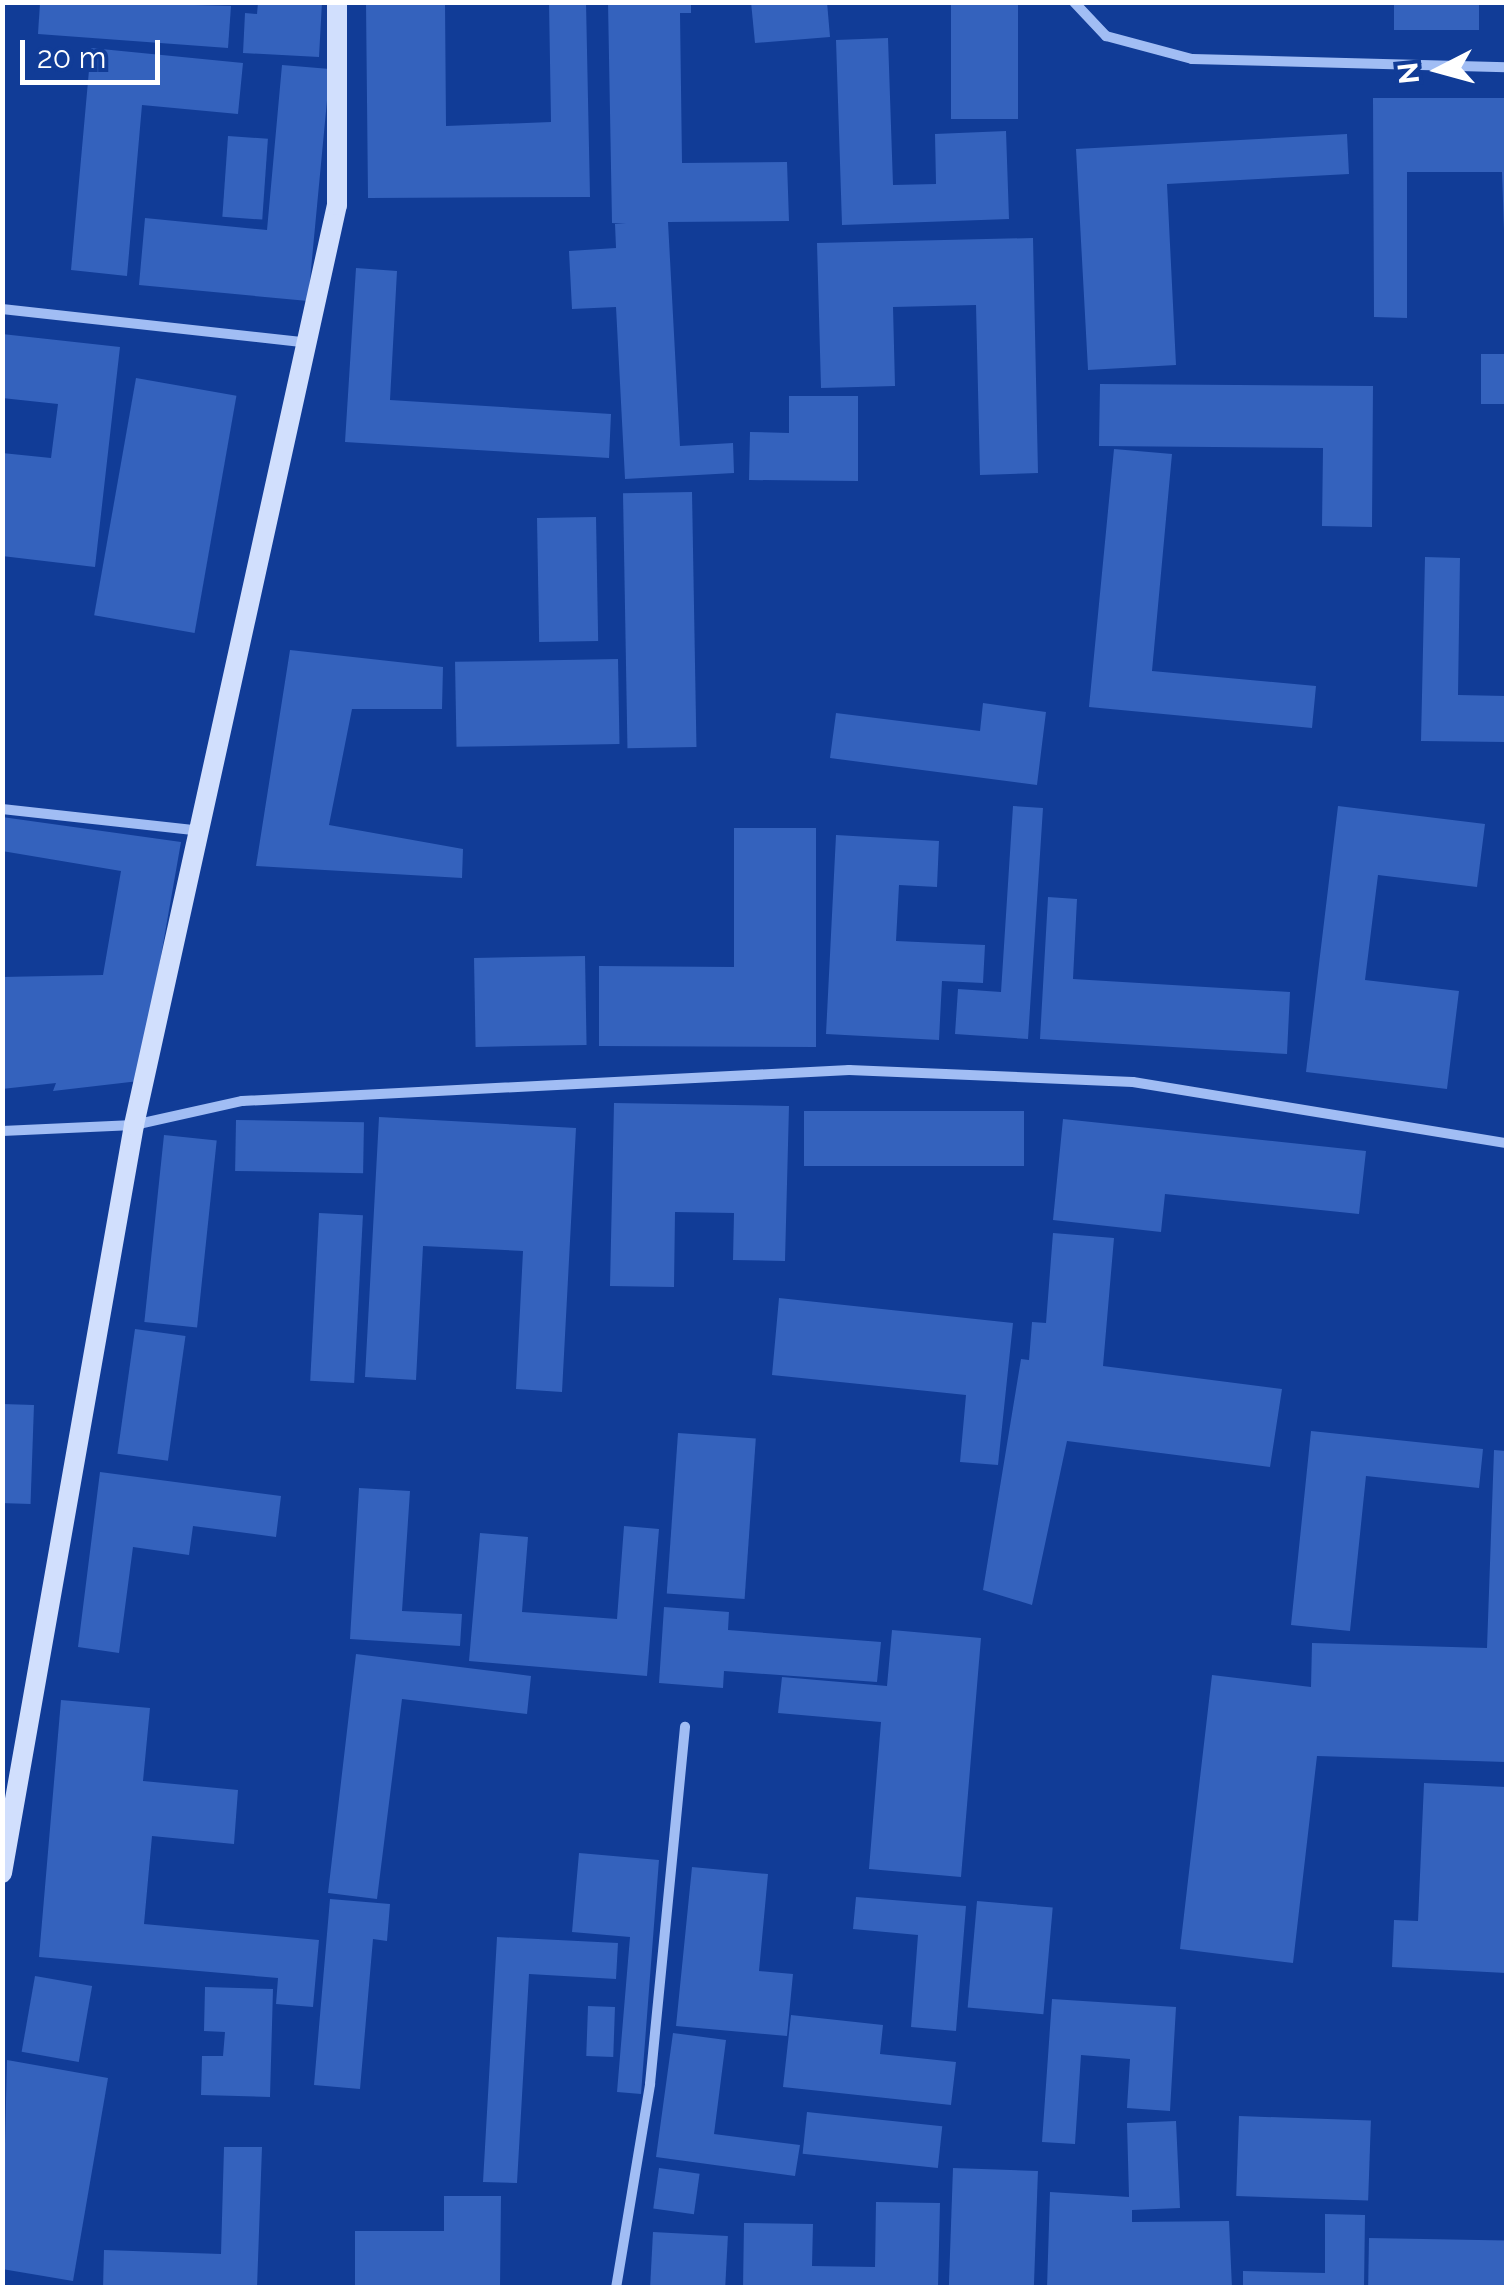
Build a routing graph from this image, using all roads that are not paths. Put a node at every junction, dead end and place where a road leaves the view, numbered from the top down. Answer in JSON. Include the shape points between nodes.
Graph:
{"nodes":[{"id":1,"x":337,"y":2,"type":"edge"},
{"id":2,"x":1074,"y":2,"type":"edge"},
{"id":3,"x":1506,"y":67,"type":"edge"},
{"id":4,"x":2,"y":308,"type":"edge"},
{"id":5,"x":309,"y":343,"type":"junction"},
{"id":6,"x":2,"y":809,"type":"edge"},
{"id":7,"x":201,"y":831,"type":"junction"},
{"id":8,"x":134,"y":1125,"type":"junction"},
{"id":9,"x":2,"y":1131,"type":"edge"},
{"id":10,"x":1506,"y":1143,"type":"edge"},
{"id":11,"x":685,"y":1727,"type":"dead end"},
{"id":12,"x":2,"y":1873,"type":"edge"},
{"id":13,"x":616,"y":2288,"type":"edge"}],
"edges":[{"from":1,"to":5,"type":"street","via":[[337,205]]},
{"from":2,"to":3,"type":"street","via":[[1106,36],[1192,60]]},
{"from":4,"to":5,"type":"street"},
{"from":5,"to":7,"type":"street"},
{"from":6,"to":7,"type":"street"},
{"from":7,"to":8,"type":"street"},
{"from":8,"to":9,"type":"street"},
{"from":8,"to":10,"type":"street","via":[[242,1102],[848,1070],[1133,1082]]},
{"from":8,"to":12,"type":"street"},
{"from":11,"to":13,"type":"street","via":[[650,2084]]}]}
